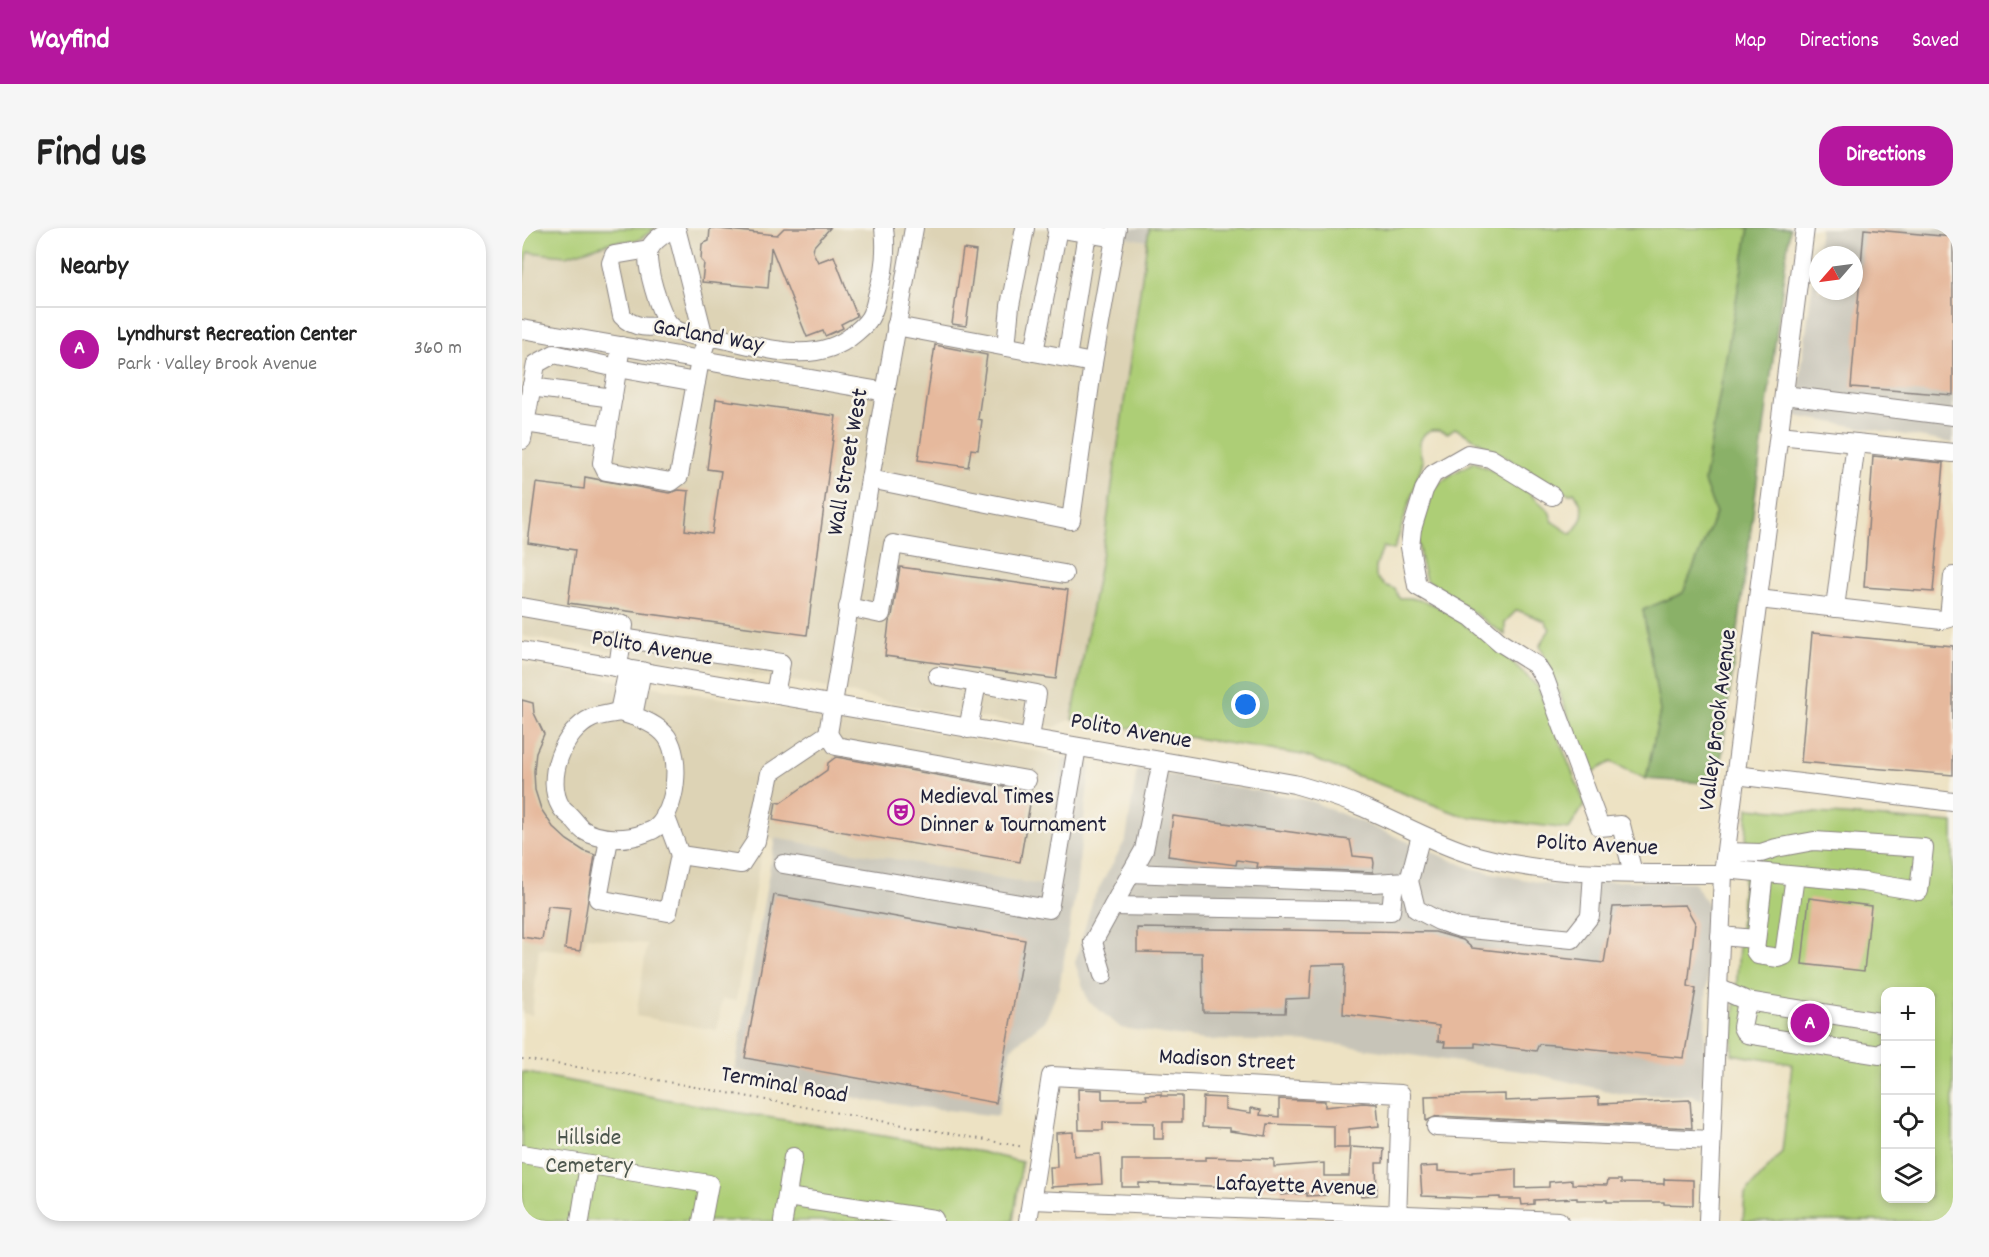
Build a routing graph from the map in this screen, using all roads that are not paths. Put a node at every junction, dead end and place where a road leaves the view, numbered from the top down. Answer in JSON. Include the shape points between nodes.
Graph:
{"nodes":[{"id":1,"x":674,"y":228,"type":"edge"},
{"id":2,"x":884,"y":228,"type":"edge"},
{"id":3,"x":914,"y":228,"type":"edge"},
{"id":4,"x":1025,"y":228,"type":"edge"},
{"id":5,"x":1057,"y":228,"type":"edge"},
{"id":6,"x":1805,"y":228,"type":"edge"},
{"id":7,"x":1087,"y":233,"type":"junction"},
{"id":8,"x":1116,"y":233,"type":"edge"},
{"id":9,"x":650,"y":249,"type":"junction"},
{"id":10,"x":670,"y":325,"type":"junction"},
{"id":11,"x":896,"y":326,"type":"junction"},
{"id":12,"x":522,"y":329,"type":"edge"},
{"id":13,"x":707,"y":338,"type":"junction"},
{"id":14,"x":621,"y":346,"type":"junction"},
{"id":15,"x":1006,"y":347,"type":"junction"},
{"id":16,"x":1034,"y":352,"type":"junction"},
{"id":17,"x":1066,"y":358,"type":"junction"},
{"id":18,"x":700,"y":360,"type":"junction"},
{"id":19,"x":1093,"y":363,"type":"junction"},
{"id":20,"x":617,"y":368,"type":"junction"},
{"id":21,"x":696,"y":382,"type":"junction"},
{"id":22,"x":531,"y":387,"type":"junction"},
{"id":23,"x":886,"y":392,"type":"junction"},
{"id":24,"x":1784,"y":395,"type":"junction"},
{"id":25,"x":613,"y":398,"type":"junction"},
{"id":26,"x":1953,"y":416,"type":"edge"},
{"id":27,"x":524,"y":431,"type":"edge"},
{"id":28,"x":607,"y":435,"type":"junction"},
{"id":29,"x":1779,"y":435,"type":"junction"},
{"id":30,"x":1856,"y":443,"type":"junction"},
{"id":31,"x":1953,"y":453,"type":"edge"},
{"id":32,"x":870,"y":479,"type":"junction"},
{"id":33,"x":1552,"y":496,"type":"dead end"},
{"id":34,"x":1064,"y":574,"type":"dead end"},
{"id":35,"x":1953,"y":577,"type":"edge"},
{"id":36,"x":1758,"y":599,"type":"junction"},
{"id":37,"x":522,"y":607,"type":"edge"},
{"id":38,"x":848,"y":607,"type":"junction"},
{"id":39,"x":1835,"y":608,"type":"junction"},
{"id":40,"x":622,"y":638,"type":"junction"},
{"id":41,"x":522,"y":651,"type":"edge"},
{"id":42,"x":629,"y":669,"type":"junction"},
{"id":43,"x":938,"y":676,"type":"dead end"},
{"id":44,"x":977,"y":683,"type":"junction"},
{"id":45,"x":775,"y":694,"type":"junction"},
{"id":46,"x":832,"y":704,"type":"junction"},
{"id":47,"x":626,"y":714,"type":"junction"},
{"id":48,"x":968,"y":729,"type":"junction"},
{"id":49,"x":828,"y":734,"type":"junction"},
{"id":50,"x":1030,"y":738,"type":"junction"},
{"id":51,"x":1077,"y":747,"type":"junction"},
{"id":52,"x":1162,"y":761,"type":"junction"},
{"id":53,"x":1736,"y":775,"type":"junction"},
{"id":54,"x":1027,"y":780,"type":"dead end"},
{"id":55,"x":1953,"y":802,"type":"edge"},
{"id":56,"x":665,"y":816,"type":"junction"},
{"id":57,"x":1421,"y":835,"type":"junction"},
{"id":58,"x":609,"y":839,"type":"junction"},
{"id":59,"x":680,"y":855,"type":"junction"},
{"id":60,"x":783,"y":864,"type":"dead end"},
{"id":61,"x":1724,"y":865,"type":"junction"},
{"id":62,"x":1131,"y":873,"type":"junction"},
{"id":63,"x":1593,"y":873,"type":"junction"},
{"id":64,"x":1633,"y":873,"type":"junction"},
{"id":65,"x":1764,"y":873,"type":"junction"},
{"id":66,"x":1795,"y":876,"type":"junction"},
{"id":67,"x":1402,"y":881,"type":"junction"},
{"id":68,"x":1113,"y":906,"type":"junction"},
{"id":69,"x":1720,"y":936,"type":"junction"},
{"id":70,"x":1756,"y":939,"type":"junction"},
{"id":71,"x":1103,"y":975,"type":"dead end"},
{"id":72,"x":1718,"y":988,"type":"junction"},
{"id":73,"x":1747,"y":1001,"type":"junction"},
{"id":74,"x":1881,"y":1022,"type":"edge"},
{"id":75,"x":1881,"y":1054,"type":"edge"},
{"id":76,"x":1436,"y":1127,"type":"dead end"},
{"id":77,"x":1711,"y":1140,"type":"junction"},
{"id":78,"x":522,"y":1154,"type":"edge"},
{"id":79,"x":793,"y":1157,"type":"dead end"},
{"id":80,"x":589,"y":1165,"type":"junction"},
{"id":81,"x":787,"y":1197,"type":"junction"},
{"id":82,"x":1032,"y":1200,"type":"junction"},
{"id":83,"x":1397,"y":1218,"type":"edge"},
{"id":84,"x":580,"y":1221,"type":"edge"},
{"id":85,"x":702,"y":1221,"type":"edge"},
{"id":86,"x":783,"y":1221,"type":"edge"},
{"id":87,"x":934,"y":1221,"type":"edge"},
{"id":88,"x":1028,"y":1221,"type":"edge"},
{"id":89,"x":1559,"y":1221,"type":"edge"},
{"id":90,"x":1708,"y":1221,"type":"edge"}],
"edges":[{"from":1,"to":9,"type":"street"},
{"from":1,"to":13,"type":"street"},
{"from":2,"to":13,"type":"street","via":[[885,265],[872,314],[844,343],[821,351],[789,352]]},
{"from":3,"to":11,"type":"street","name":"Wall Street West"},
{"from":4,"to":15,"type":"street"},
{"from":5,"to":7,"type":"street"},
{"from":5,"to":16,"type":"street"},
{"from":6,"to":24,"type":"street","name":"Valley Brook Avenue"},
{"from":7,"to":8,"type":"street"},
{"from":7,"to":17,"type":"street"},
{"from":8,"to":19,"type":"street"},
{"from":9,"to":10,"type":"street","via":[[647,258],[651,276]]},
{"from":9,"to":10,"type":"street","via":[[614,255],[611,263],[622,316],[645,328]]},
{"from":10,"to":13,"type":"street","via":[[678,331]]},
{"from":11,"to":15,"type":"street"},
{"from":11,"to":23,"type":"street","name":"Wall Street West"},
{"from":12,"to":14,"type":"street","name":"Garland Way"},
{"from":13,"to":18,"type":"street"},
{"from":14,"to":18,"type":"street","name":"Garland Way"},
{"from":14,"to":20,"type":"street"},
{"from":15,"to":16,"type":"street"},
{"from":16,"to":17,"type":"street"},
{"from":17,"to":19,"type":"street"},
{"from":18,"to":21,"type":"street"},
{"from":18,"to":23,"type":"street","name":"Garland Way"},
{"from":19,"to":32,"type":"street","via":[[1071,520]]},
{"from":20,"to":21,"type":"street"},
{"from":20,"to":22,"type":"street","via":[[554,354],[536,364]]},
{"from":20,"to":25,"type":"street"},
{"from":21,"to":28,"type":"street","via":[[680,476],[671,482],[606,471],[602,463]]},
{"from":22,"to":25,"type":"street"},
{"from":22,"to":27,"type":"street"},
{"from":23,"to":32,"type":"street","name":"Wall Street West"},
{"from":24,"to":26,"type":"street"},
{"from":24,"to":29,"type":"street","name":"Valley Brook Avenue"},
{"from":25,"to":28,"type":"street"},
{"from":27,"to":28,"type":"street"},
{"from":29,"to":30,"type":"street"},
{"from":29,"to":36,"type":"street","name":"Valley Brook Avenue"},
{"from":30,"to":31,"type":"street"},
{"from":30,"to":39,"type":"street"},
{"from":32,"to":38,"type":"street","name":"Wall Street West"},
{"from":33,"to":64,"type":"street","via":[[1490,458],[1468,454],[1433,474],[1412,529],[1410,547],[1415,576],[1418,586],[1471,617],[1501,643],[1536,665],[1545,679],[1600,827],[1621,825]]},
{"from":34,"to":38,"type":"street","via":[[893,543],[881,614]]},
{"from":35,"to":39,"type":"street","via":[[1948,618],[1942,620]]},
{"from":36,"to":39,"type":"street"},
{"from":36,"to":53,"type":"street","name":"Valley Brook Avenue"},
{"from":37,"to":40,"type":"street","via":[[624,625]]},
{"from":38,"to":46,"type":"street","name":"Wall Street West"},
{"from":40,"to":42,"type":"street"},
{"from":40,"to":45,"type":"street","via":[[781,663]]},
{"from":41,"to":42,"type":"street","name":"Polito Avenue"},
{"from":42,"to":45,"type":"street","name":"Polito Avenue"},
{"from":42,"to":47,"type":"street"},
{"from":43,"to":44,"type":"street"},
{"from":44,"to":48,"type":"street"},
{"from":44,"to":50,"type":"street","via":[[1037,694]]},
{"from":45,"to":46,"type":"street","name":"Polito Avenue"},
{"from":46,"to":48,"type":"street","name":"Polito Avenue"},
{"from":46,"to":49,"type":"street","name":"Wall Street West"},
{"from":47,"to":56,"type":"street","via":[[652,725],[667,737],[676,763],[675,786]]},
{"from":47,"to":58,"type":"street","via":[[591,718],[569,736],[557,760],[555,787],[561,807],[584,831]]},
{"from":48,"to":50,"type":"street","name":"Polito Avenue"},
{"from":49,"to":54,"type":"street","via":[[836,746]]},
{"from":49,"to":59,"type":"street","via":[[770,774],[756,841],[741,864]]},
{"from":50,"to":51,"type":"street","name":"Polito Avenue"},
{"from":51,"to":52,"type":"street","name":"Polito Avenue"},
{"from":51,"to":60,"type":"street","via":[[1049,909]]},
{"from":52,"to":57,"type":"street","name":"Polito Avenue","via":[[1320,791]]},
{"from":52,"to":62,"type":"street","via":[[1144,850]]},
{"from":53,"to":55,"type":"street"},
{"from":53,"to":61,"type":"street","name":"Valley Brook Avenue"},
{"from":56,"to":58,"type":"street","via":[[657,828],[633,838]]},
{"from":56,"to":59,"type":"street"},
{"from":57,"to":63,"type":"street","name":"Polito Avenue","via":[[1504,862]]},
{"from":57,"to":67,"type":"street"},
{"from":58,"to":59,"type":"street","via":[[598,899],[668,912]]},
{"from":61,"to":64,"type":"street","name":"Polito Avenue"},
{"from":61,"to":65,"type":"street","name":"Polito Avenue"},
{"from":61,"to":66,"type":"street","name":"Polito Avenue","via":[[1776,848],[1814,841],[1924,848],[1919,891]]},
{"from":61,"to":69,"type":"street","name":"Valley Brook Avenue"},
{"from":62,"to":67,"type":"street","via":[[1373,884]]},
{"from":62,"to":68,"type":"street"},
{"from":63,"to":64,"type":"street","name":"Polito Avenue"},
{"from":63,"to":67,"type":"street","via":[[1590,916],[1572,939],[1460,928],[1439,921],[1416,909]]},
{"from":65,"to":66,"type":"street","name":"Polito Avenue"},
{"from":65,"to":70,"type":"street"},
{"from":66,"to":70,"type":"street","via":[[1784,956],[1755,953]]},
{"from":67,"to":68,"type":"street","via":[[1391,911]]},
{"from":68,"to":71,"type":"street","via":[[1093,942]]},
{"from":69,"to":70,"type":"street"},
{"from":69,"to":72,"type":"street","name":"Valley Brook Avenue"},
{"from":72,"to":73,"type":"street"},
{"from":72,"to":77,"type":"street","name":"Valley Brook Avenue"},
{"from":73,"to":74,"type":"street"},
{"from":73,"to":75,"type":"street","via":[[1742,1027],[1747,1034]]},
{"from":76,"to":77,"type":"street"},
{"from":77,"to":90,"type":"street","name":"Valley Brook Avenue"},
{"from":78,"to":80,"type":"street"},
{"from":79,"to":81,"type":"street"},
{"from":80,"to":84,"type":"street"},
{"from":80,"to":85,"type":"street","via":[[709,1184]]},
{"from":81,"to":86,"type":"street"},
{"from":81,"to":87,"type":"street"},
{"from":82,"to":83,"type":"street","name":"Lafayette Avenue"},
{"from":82,"to":83,"type":"street","name":"Madison Street","via":[[1051,1077],[1401,1094]]},
{"from":82,"to":88,"type":"street"},
{"from":83,"to":89,"type":"street","name":"Lafayette Avenue"}]}
